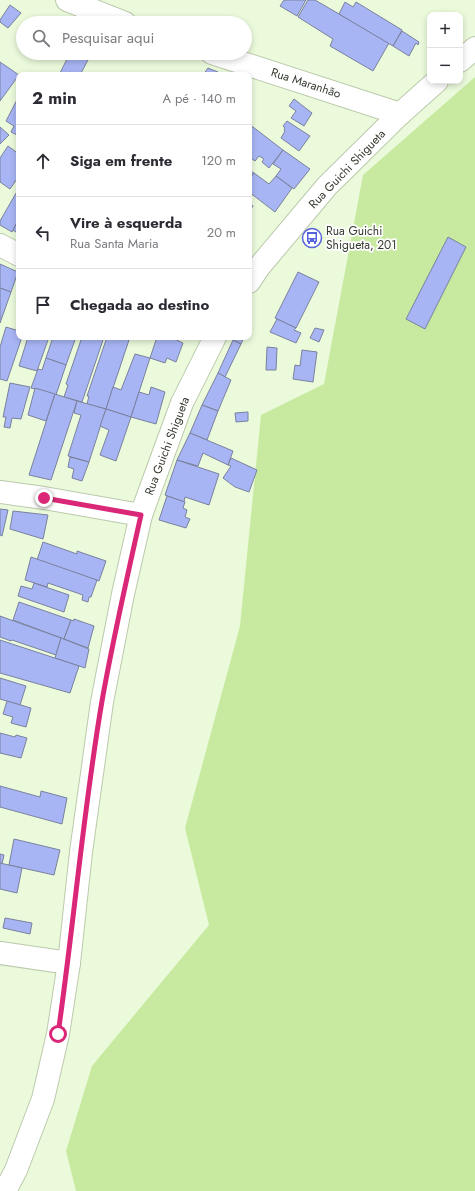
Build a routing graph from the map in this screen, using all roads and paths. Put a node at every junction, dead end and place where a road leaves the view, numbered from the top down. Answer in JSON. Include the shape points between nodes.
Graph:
{"nodes":[{"id":1,"x":67,"y":0,"type":"edge"},
{"id":2,"x":107,"y":16,"type":"edge"},
{"id":3,"x":475,"y":48,"type":"edge"},
{"id":4,"x":463,"y":58,"type":"edge"},
{"id":5,"x":234,"y":60,"type":"edge"},
{"id":6,"x":434,"y":84,"type":"edge"},
{"id":7,"x":400,"y":114,"type":"junction"},
{"id":8,"x":0,"y":245,"type":"edge"},
{"id":9,"x":16,"y":253,"type":"edge"},
{"id":10,"x":252,"y":278,"type":"edge"},
{"id":11,"x":210,"y":340,"type":"edge"},
{"id":12,"x":0,"y":492,"type":"edge"},
{"id":13,"x":141,"y":515,"type":"junction"},
{"id":14,"x":0,"y":953,"type":"edge"},
{"id":15,"x":68,"y":963,"type":"junction"},
{"id":16,"x":5,"y":1191,"type":"edge"}],
"edges":[{"from":1,"to":2,"type":"street"},
{"from":3,"to":4,"type":"street"},
{"from":5,"to":7,"type":"street","name":"Rua Maranhão"},
{"from":6,"to":7,"type":"street","name":"Rua Guichi Shigueta"},
{"from":7,"to":10,"type":"street","name":"Rua Guichi Shigueta","via":[[328,186]]},
{"from":8,"to":9,"type":"street"},
{"from":11,"to":13,"type":"street","name":"Rua Guichi Shigueta","via":[[182,403]]},
{"from":12,"to":13,"type":"street"},
{"from":13,"to":15,"type":"street","name":"Rua Guichi Shigueta","via":[[102,702]]},
{"from":14,"to":15,"type":"street"},
{"from":15,"to":16,"type":"street","name":"Rua Guichi Shigueta","via":[[58,1034],[43,1099],[16,1170]]}]}
